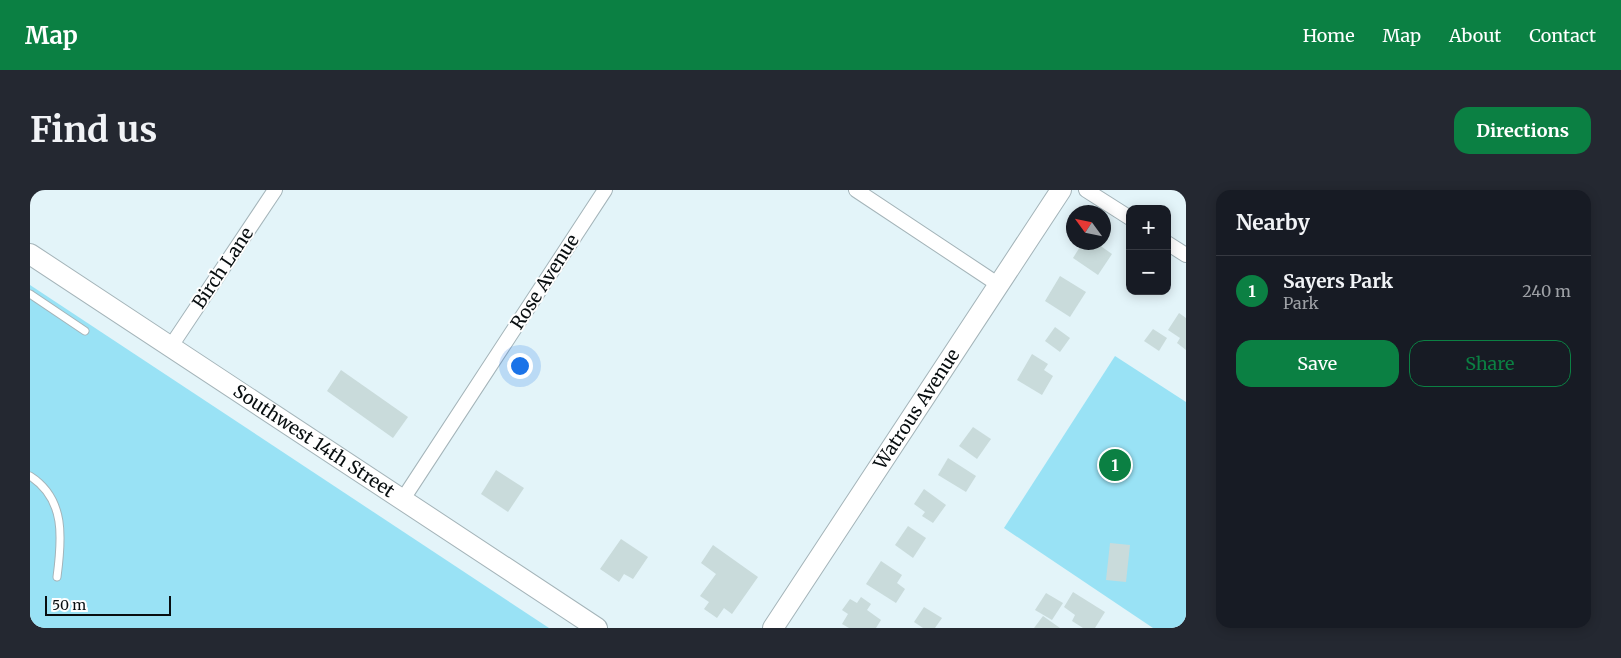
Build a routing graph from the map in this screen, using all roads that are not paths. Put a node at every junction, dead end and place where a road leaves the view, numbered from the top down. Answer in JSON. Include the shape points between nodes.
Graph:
{"nodes":[{"id":1,"x":275,"y":190,"type":"edge"},
{"id":2,"x":605,"y":190,"type":"edge"},
{"id":3,"x":856,"y":190,"type":"edge"},
{"id":4,"x":1061,"y":190,"type":"edge"},
{"id":5,"x":1086,"y":190,"type":"edge"},
{"id":6,"x":1126,"y":215,"type":"edge"},
{"id":7,"x":1171,"y":246,"type":"edge"},
{"id":8,"x":30,"y":254,"type":"edge"},
{"id":9,"x":1186,"y":255,"type":"edge"},
{"id":10,"x":999,"y":284,"type":"junction"},
{"id":11,"x":30,"y":294,"type":"edge"},
{"id":12,"x":85,"y":331,"type":"dead end"},
{"id":13,"x":171,"y":346,"type":"junction"},
{"id":14,"x":30,"y":476,"type":"edge"},
{"id":15,"x":403,"y":499,"type":"junction"},
{"id":16,"x":57,"y":577,"type":"dead end"},
{"id":17,"x":597,"y":628,"type":"edge"},
{"id":18,"x":773,"y":628,"type":"edge"}],
"edges":[{"from":1,"to":13,"type":"street","name":"Birch Lane"},
{"from":2,"to":15,"type":"street","name":"Rose Avenue"},
{"from":3,"to":10,"type":"street"},
{"from":4,"to":10,"type":"street","name":"Watrous Avenue"},
{"from":5,"to":6,"type":"street"},
{"from":7,"to":9,"type":"street"},
{"from":8,"to":13,"type":"street","name":"Southwest 14th Street"},
{"from":10,"to":18,"type":"street","name":"Watrous Avenue"},
{"from":11,"to":12,"type":"lane"},
{"from":13,"to":15,"type":"street","name":"Southwest 14th Street"},
{"from":14,"to":16,"type":"lane","via":[[49,495],[59,514],[61,546]]},
{"from":15,"to":17,"type":"street","name":"Southwest 14th Street"}]}
